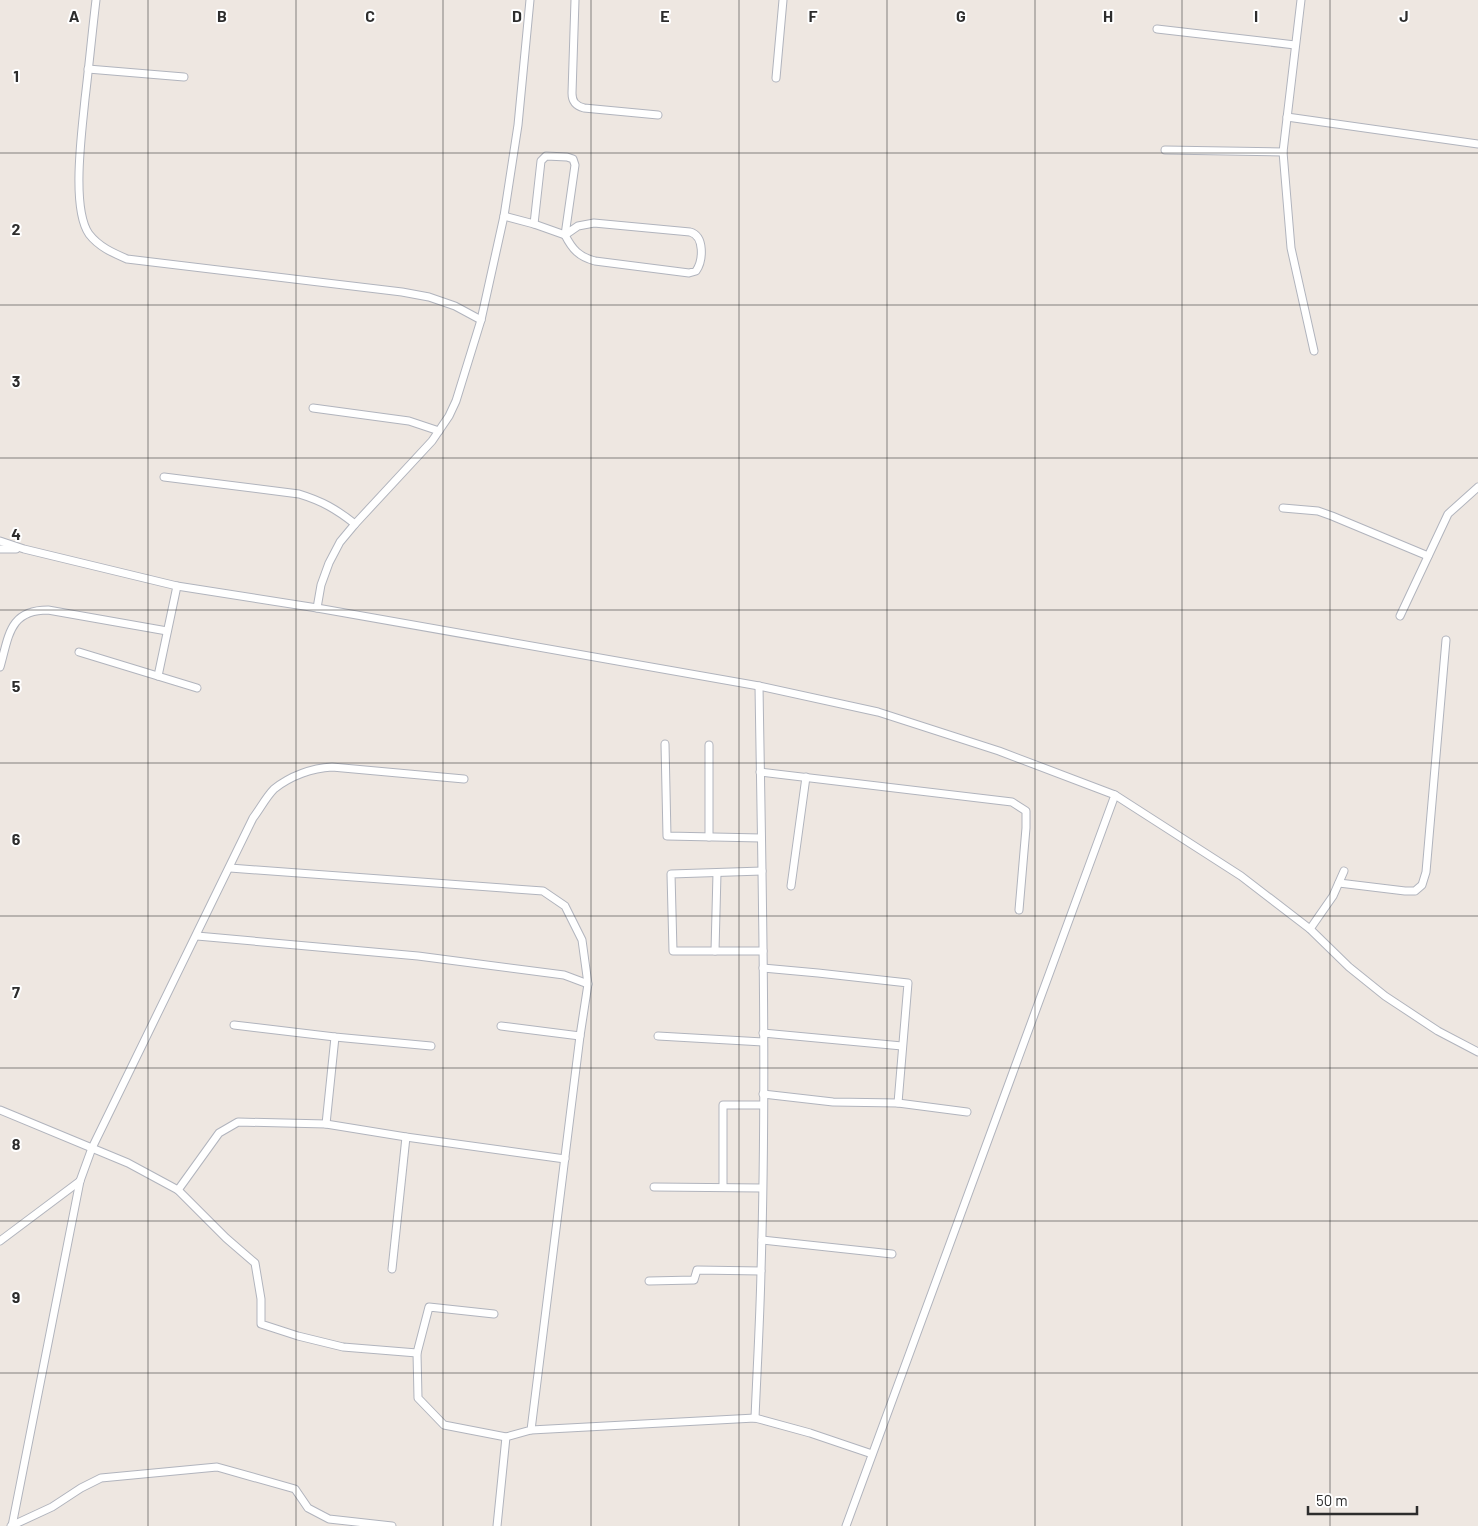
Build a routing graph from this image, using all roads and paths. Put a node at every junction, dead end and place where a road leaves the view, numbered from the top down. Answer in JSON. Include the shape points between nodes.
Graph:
{"nodes":[{"id":1,"x":96,"y":0,"type":"edge"},
{"id":2,"x":530,"y":0,"type":"edge"},
{"id":3,"x":575,"y":0,"type":"edge"},
{"id":4,"x":783,"y":0,"type":"edge"},
{"id":5,"x":1301,"y":0,"type":"edge"},
{"id":6,"x":1157,"y":29,"type":"dead end"},
{"id":7,"x":1295,"y":45,"type":"junction"},
{"id":8,"x":88,"y":69,"type":"junction"},
{"id":9,"x":184,"y":77,"type":"dead end"},
{"id":10,"x":776,"y":78,"type":"dead end"},
{"id":11,"x":658,"y":115,"type":"dead end"},
{"id":12,"x":1286,"y":117,"type":"junction"},
{"id":13,"x":1478,"y":144,"type":"edge"},
{"id":14,"x":1165,"y":150,"type":"dead end"},
{"id":15,"x":1283,"y":152,"type":"junction"},
{"id":16,"x":504,"y":216,"type":"junction"},
{"id":17,"x":534,"y":224,"type":"junction"},
{"id":18,"x":565,"y":235,"type":"junction"},
{"id":19,"x":481,"y":320,"type":"junction"},
{"id":20,"x":1314,"y":351,"type":"dead end"},
{"id":21,"x":313,"y":408,"type":"dead end"},
{"id":22,"x":439,"y":431,"type":"junction"},
{"id":23,"x":164,"y":477,"type":"dead end"},
{"id":24,"x":1478,"y":487,"type":"edge"},
{"id":25,"x":1283,"y":508,"type":"dead end"},
{"id":26,"x":355,"y":524,"type":"junction"},
{"id":27,"x":0,"y":541,"type":"edge"},
{"id":28,"x":0,"y":548,"type":"edge"},
{"id":29,"x":24,"y":550,"type":"junction"},
{"id":30,"x":1428,"y":556,"type":"junction"},
{"id":31,"x":177,"y":586,"type":"junction"},
{"id":32,"x":317,"y":608,"type":"junction"},
{"id":33,"x":1400,"y":616,"type":"dead end"},
{"id":34,"x":167,"y":631,"type":"junction"},
{"id":35,"x":1446,"y":640,"type":"dead end"},
{"id":36,"x":79,"y":652,"type":"dead end"},
{"id":37,"x":0,"y":668,"type":"edge"},
{"id":38,"x":158,"y":676,"type":"junction"},
{"id":39,"x":759,"y":686,"type":"junction"},
{"id":40,"x":197,"y":688,"type":"dead end"},
{"id":41,"x":665,"y":744,"type":"dead end"},
{"id":42,"x":708,"y":745,"type":"dead end"},
{"id":43,"x":760,"y":772,"type":"junction"},
{"id":44,"x":806,"y":777,"type":"junction"},
{"id":45,"x":464,"y":779,"type":"dead end"},
{"id":46,"x":1115,"y":795,"type":"junction"},
{"id":47,"x":709,"y":837,"type":"junction"},
{"id":48,"x":761,"y":838,"type":"junction"},
{"id":49,"x":230,"y":868,"type":"junction"},
{"id":50,"x":762,"y":871,"type":"junction"},
{"id":51,"x":1344,"y":871,"type":"dead end"},
{"id":52,"x":717,"y":873,"type":"junction"},
{"id":53,"x":1339,"y":883,"type":"junction"},
{"id":54,"x":791,"y":886,"type":"dead end"},
{"id":55,"x":1019,"y":910,"type":"dead end"},
{"id":56,"x":1310,"y":929,"type":"junction"},
{"id":57,"x":197,"y":936,"type":"junction"},
{"id":58,"x":715,"y":951,"type":"junction"},
{"id":59,"x":763,"y":951,"type":"junction"},
{"id":60,"x":763,"y":968,"type":"junction"},
{"id":61,"x":588,"y":984,"type":"junction"},
{"id":62,"x":234,"y":1025,"type":"dead end"},
{"id":63,"x":502,"y":1026,"type":"dead end"},
{"id":64,"x":763,"y":1033,"type":"junction"},
{"id":65,"x":580,"y":1036,"type":"junction"},
{"id":66,"x":658,"y":1036,"type":"dead end"},
{"id":67,"x":335,"y":1037,"type":"junction"},
{"id":68,"x":763,"y":1042,"type":"junction"},
{"id":69,"x":431,"y":1046,"type":"dead end"},
{"id":70,"x":902,"y":1046,"type":"junction"},
{"id":71,"x":1478,"y":1052,"type":"edge"},
{"id":72,"x":763,"y":1094,"type":"junction"},
{"id":73,"x":898,"y":1103,"type":"junction"},
{"id":74,"x":763,"y":1105,"type":"junction"},
{"id":75,"x":0,"y":1110,"type":"edge"},
{"id":76,"x":967,"y":1112,"type":"dead end"},
{"id":77,"x":326,"y":1124,"type":"junction"},
{"id":78,"x":406,"y":1137,"type":"junction"},
{"id":79,"x":92,"y":1148,"type":"junction"},
{"id":80,"x":565,"y":1159,"type":"junction"},
{"id":81,"x":80,"y":1181,"type":"junction"},
{"id":82,"x":654,"y":1187,"type":"dead end"},
{"id":83,"x":724,"y":1187,"type":"junction"},
{"id":84,"x":762,"y":1188,"type":"junction"},
{"id":85,"x":178,"y":1190,"type":"junction"},
{"id":86,"x":762,"y":1240,"type":"junction"},
{"id":87,"x":0,"y":1241,"type":"edge"},
{"id":88,"x":892,"y":1254,"type":"dead end"},
{"id":89,"x":392,"y":1269,"type":"dead end"},
{"id":90,"x":761,"y":1271,"type":"junction"},
{"id":91,"x":649,"y":1281,"type":"dead end"},
{"id":92,"x":494,"y":1314,"type":"dead end"},
{"id":93,"x":417,"y":1353,"type":"junction"},
{"id":94,"x":755,"y":1418,"type":"junction"},
{"id":95,"x":531,"y":1430,"type":"junction"},
{"id":96,"x":506,"y":1437,"type":"junction"},
{"id":97,"x":872,"y":1454,"type":"junction"},
{"id":98,"x":12,"y":1526,"type":"edge"},
{"id":99,"x":392,"y":1526,"type":"edge"},
{"id":100,"x":497,"y":1526,"type":"edge"},
{"id":101,"x":846,"y":1526,"type":"edge"}],
"edges":[{"from":1,"to":8,"type":"lane"},
{"from":2,"to":16,"type":"lane","via":[[518,125]]},
{"from":3,"to":11,"type":"lane","via":[[574,104],[584,108]]},
{"from":4,"to":10,"type":"lane"},
{"from":5,"to":7,"type":"lane"},
{"from":6,"to":7,"type":"lane"},
{"from":7,"to":12,"type":"lane"},
{"from":8,"to":9,"type":"lane"},
{"from":8,"to":19,"type":"lane","via":[[79,159],[82,216],[89,234],[105,249],[127,258],[430,297]]},
{"from":12,"to":13,"type":"lane"},
{"from":12,"to":15,"type":"lane"},
{"from":14,"to":15,"type":"lane"},
{"from":15,"to":20,"type":"lane","via":[[1291,248]]},
{"from":16,"to":17,"type":"lane"},
{"from":16,"to":19,"type":"lane"},
{"from":17,"to":18,"type":"lane"},
{"from":17,"to":18,"type":"lane","via":[[541,161],[550,156],[570,157],[575,165]]},
{"from":18,"to":18,"type":"lane","via":[[585,259],[689,273],[696,271],[699,265],[700,240],[690,232],[594,223],[578,226]]},
{"from":19,"to":22,"type":"lane","via":[[456,401]]},
{"from":21,"to":22,"type":"lane","via":[[409,420]]},
{"from":22,"to":26,"type":"lane"},
{"from":23,"to":26,"type":"lane","via":[[299,494],[326,504]]},
{"from":24,"to":30,"type":"lane","via":[[1448,514]]},
{"from":25,"to":30,"type":"lane","via":[[1318,511]]},
{"from":26,"to":32,"type":"lane","via":[[329,563]]},
{"from":27,"to":29,"type":"lane"},
{"from":28,"to":29,"type":"lane"},
{"from":29,"to":31,"type":"lane"},
{"from":30,"to":33,"type":"lane"},
{"from":31,"to":32,"type":"lane"},
{"from":31,"to":34,"type":"lane"},
{"from":32,"to":39,"type":"lane"},
{"from":34,"to":37,"type":"lane","via":[[34,610],[22,615],[11,630]]},
{"from":34,"to":38,"type":"lane"},
{"from":35,"to":53,"type":"lane","via":[[1426,872],[1422,885],[1415,891],[1405,891]]},
{"from":36,"to":38,"type":"lane"},
{"from":38,"to":40,"type":"lane"},
{"from":39,"to":43,"type":"lane"},
{"from":39,"to":46,"type":"lane","via":[[878,712],[998,751]]},
{"from":41,"to":47,"type":"lane","via":[[667,836]]},
{"from":42,"to":47,"type":"lane"},
{"from":43,"to":44,"type":"lane"},
{"from":43,"to":48,"type":"lane"},
{"from":44,"to":54,"type":"lane"},
{"from":44,"to":55,"type":"lane","via":[[1012,802],[1026,811]]},
{"from":45,"to":49,"type":"lane","via":[[332,766],[292,778],[273,790],[253,818]]},
{"from":46,"to":56,"type":"lane","via":[[1242,876]]},
{"from":46,"to":97,"type":"lane"},
{"from":47,"to":48,"type":"lane"},
{"from":48,"to":50,"type":"lane"},
{"from":49,"to":57,"type":"lane"},
{"from":49,"to":61,"type":"lane","via":[[543,891],[565,906],[578,931]]},
{"from":50,"to":52,"type":"lane"},
{"from":50,"to":59,"type":"lane"},
{"from":51,"to":53,"type":"lane"},
{"from":52,"to":58,"type":"lane"},
{"from":52,"to":58,"type":"lane","via":[[671,874],[673,951]]},
{"from":53,"to":56,"type":"lane"},
{"from":56,"to":71,"type":"lane","via":[[1348,967],[1385,996],[1438,1031]]},
{"from":57,"to":61,"type":"lane","via":[[418,956],[564,975]]},
{"from":57,"to":79,"type":"lane"},
{"from":58,"to":59,"type":"lane"},
{"from":59,"to":60,"type":"lane"},
{"from":60,"to":64,"type":"lane"},
{"from":60,"to":70,"type":"lane","via":[[908,983]]},
{"from":61,"to":65,"type":"lane"},
{"from":62,"to":67,"type":"lane"},
{"from":63,"to":65,"type":"lane"},
{"from":64,"to":68,"type":"lane"},
{"from":64,"to":70,"type":"lane"},
{"from":65,"to":80,"type":"lane"},
{"from":66,"to":68,"type":"lane"},
{"from":67,"to":69,"type":"lane"},
{"from":67,"to":77,"type":"lane"},
{"from":68,"to":72,"type":"lane"},
{"from":70,"to":73,"type":"lane"},
{"from":72,"to":73,"type":"lane","via":[[833,1102]]},
{"from":72,"to":74,"type":"lane"},
{"from":73,"to":76,"type":"lane"},
{"from":74,"to":83,"type":"lane","via":[[723,1105]]},
{"from":74,"to":84,"type":"lane"},
{"from":75,"to":79,"type":"lane"},
{"from":77,"to":78,"type":"lane"},
{"from":77,"to":85,"type":"lane","via":[[238,1122],[219,1133]]},
{"from":78,"to":80,"type":"lane"},
{"from":78,"to":89,"type":"lane"},
{"from":79,"to":81,"type":"lane"},
{"from":79,"to":85,"type":"lane"},
{"from":80,"to":95,"type":"lane"},
{"from":81,"to":87,"type":"lane"},
{"from":81,"to":98,"type":"lane"},
{"from":82,"to":83,"type":"lane"},
{"from":83,"to":84,"type":"lane"},
{"from":84,"to":86,"type":"lane"},
{"from":85,"to":93,"type":"lane","via":[[255,1262],[261,1299],[260,1324],[343,1346]]},
{"from":86,"to":88,"type":"lane"},
{"from":86,"to":90,"type":"lane"},
{"from":90,"to":91,"type":"lane","via":[[697,1270],[694,1280]]},
{"from":90,"to":94,"type":"lane"},
{"from":92,"to":93,"type":"lane","via":[[429,1307]]},
{"from":93,"to":96,"type":"lane","via":[[418,1398],[444,1425]]},
{"from":94,"to":95,"type":"lane"},
{"from":94,"to":97,"type":"lane"},
{"from":95,"to":96,"type":"lane"},
{"from":96,"to":100,"type":"lane"},
{"from":97,"to":101,"type":"lane"},
{"from":98,"to":99,"type":"lane","via":[[102,1478],[217,1467],[296,1489],[308,1508],[329,1519]]}]}
